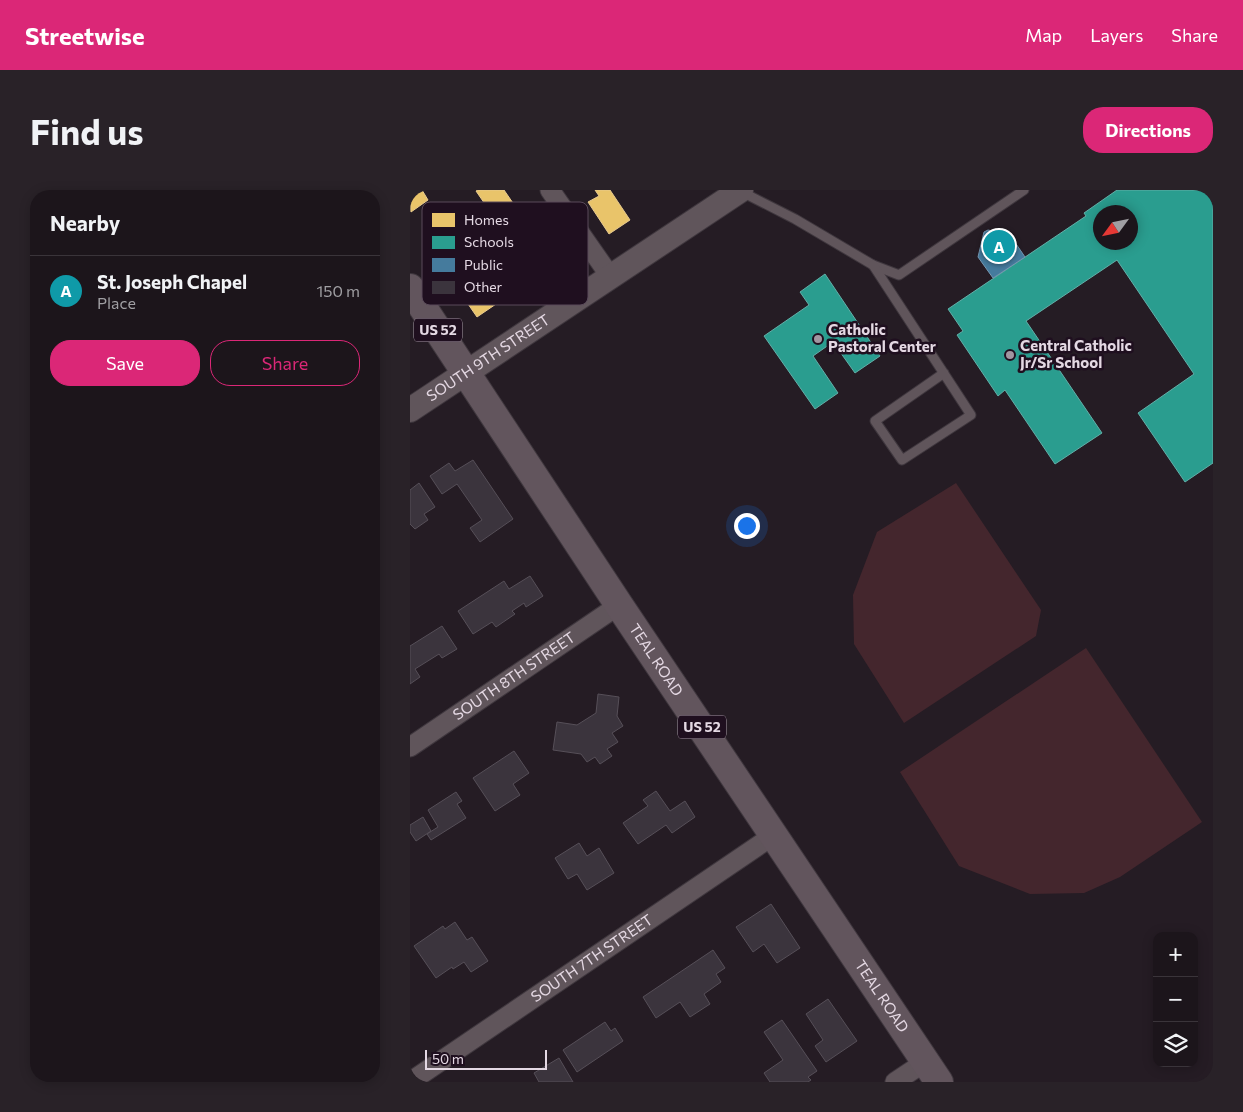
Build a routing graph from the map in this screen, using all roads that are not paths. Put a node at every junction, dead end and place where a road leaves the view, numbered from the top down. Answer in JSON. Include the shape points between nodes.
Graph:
{"nodes":[{"id":1,"x":550,"y":190,"type":"edge"},
{"id":2,"x":740,"y":190,"type":"edge"},
{"id":3,"x":1024,"y":190,"type":"edge"},
{"id":4,"x":558,"y":202,"type":"edge"},
{"id":5,"x":588,"y":244,"type":"edge"},
{"id":6,"x":873,"y":265,"type":"junction"},
{"id":7,"x":610,"y":276,"type":"junction"},
{"id":8,"x":410,"y":288,"type":"edge"},
{"id":9,"x":588,"y":291,"type":"edge"},
{"id":10,"x":566,"y":305,"type":"edge"},
{"id":11,"x":465,"y":372,"type":"junction"},
{"id":12,"x":944,"y":373,"type":"junction"},
{"id":13,"x":410,"y":410,"type":"edge"},
{"id":14,"x":619,"y":605,"type":"junction"},
{"id":15,"x":410,"y":747,"type":"edge"},
{"id":16,"x":774,"y":835,"type":"junction"},
{"id":17,"x":932,"y":1072,"type":"edge"},
{"id":18,"x":410,"y":1082,"type":"edge"},
{"id":19,"x":895,"y":1082,"type":"edge"}],
"edges":[{"from":1,"to":4,"type":"street"},
{"from":2,"to":6,"type":"lane"},
{"from":2,"to":7,"type":"street","name":"SOUTH 9TH STREET"},
{"from":3,"to":6,"type":"lane","via":[[899,275]]},
{"from":5,"to":7,"type":"street"},
{"from":6,"to":12,"type":"lane"},
{"from":7,"to":9,"type":"street","name":"SOUTH 9TH STREET"},
{"from":8,"to":11,"type":"main road","name":"TEAL ROAD","number":"US 52"},
{"from":10,"to":11,"type":"street","name":"SOUTH 9TH STREET"},
{"from":11,"to":13,"type":"street","name":"SOUTH 9TH STREET"},
{"from":11,"to":14,"type":"main road","name":"TEAL ROAD","number":"US 52"},
{"from":12,"to":12,"type":"lane","via":[[971,416],[902,460],[875,421]]},
{"from":14,"to":15,"type":"street","name":"SOUTH 8TH STREET"},
{"from":14,"to":16,"type":"main road","name":"TEAL ROAD","number":"US 52"},
{"from":16,"to":17,"type":"main road","name":"TEAL ROAD","number":"US 52"},
{"from":16,"to":18,"type":"street","name":"SOUTH 7TH STREET"},
{"from":17,"to":19,"type":"street"}]}
